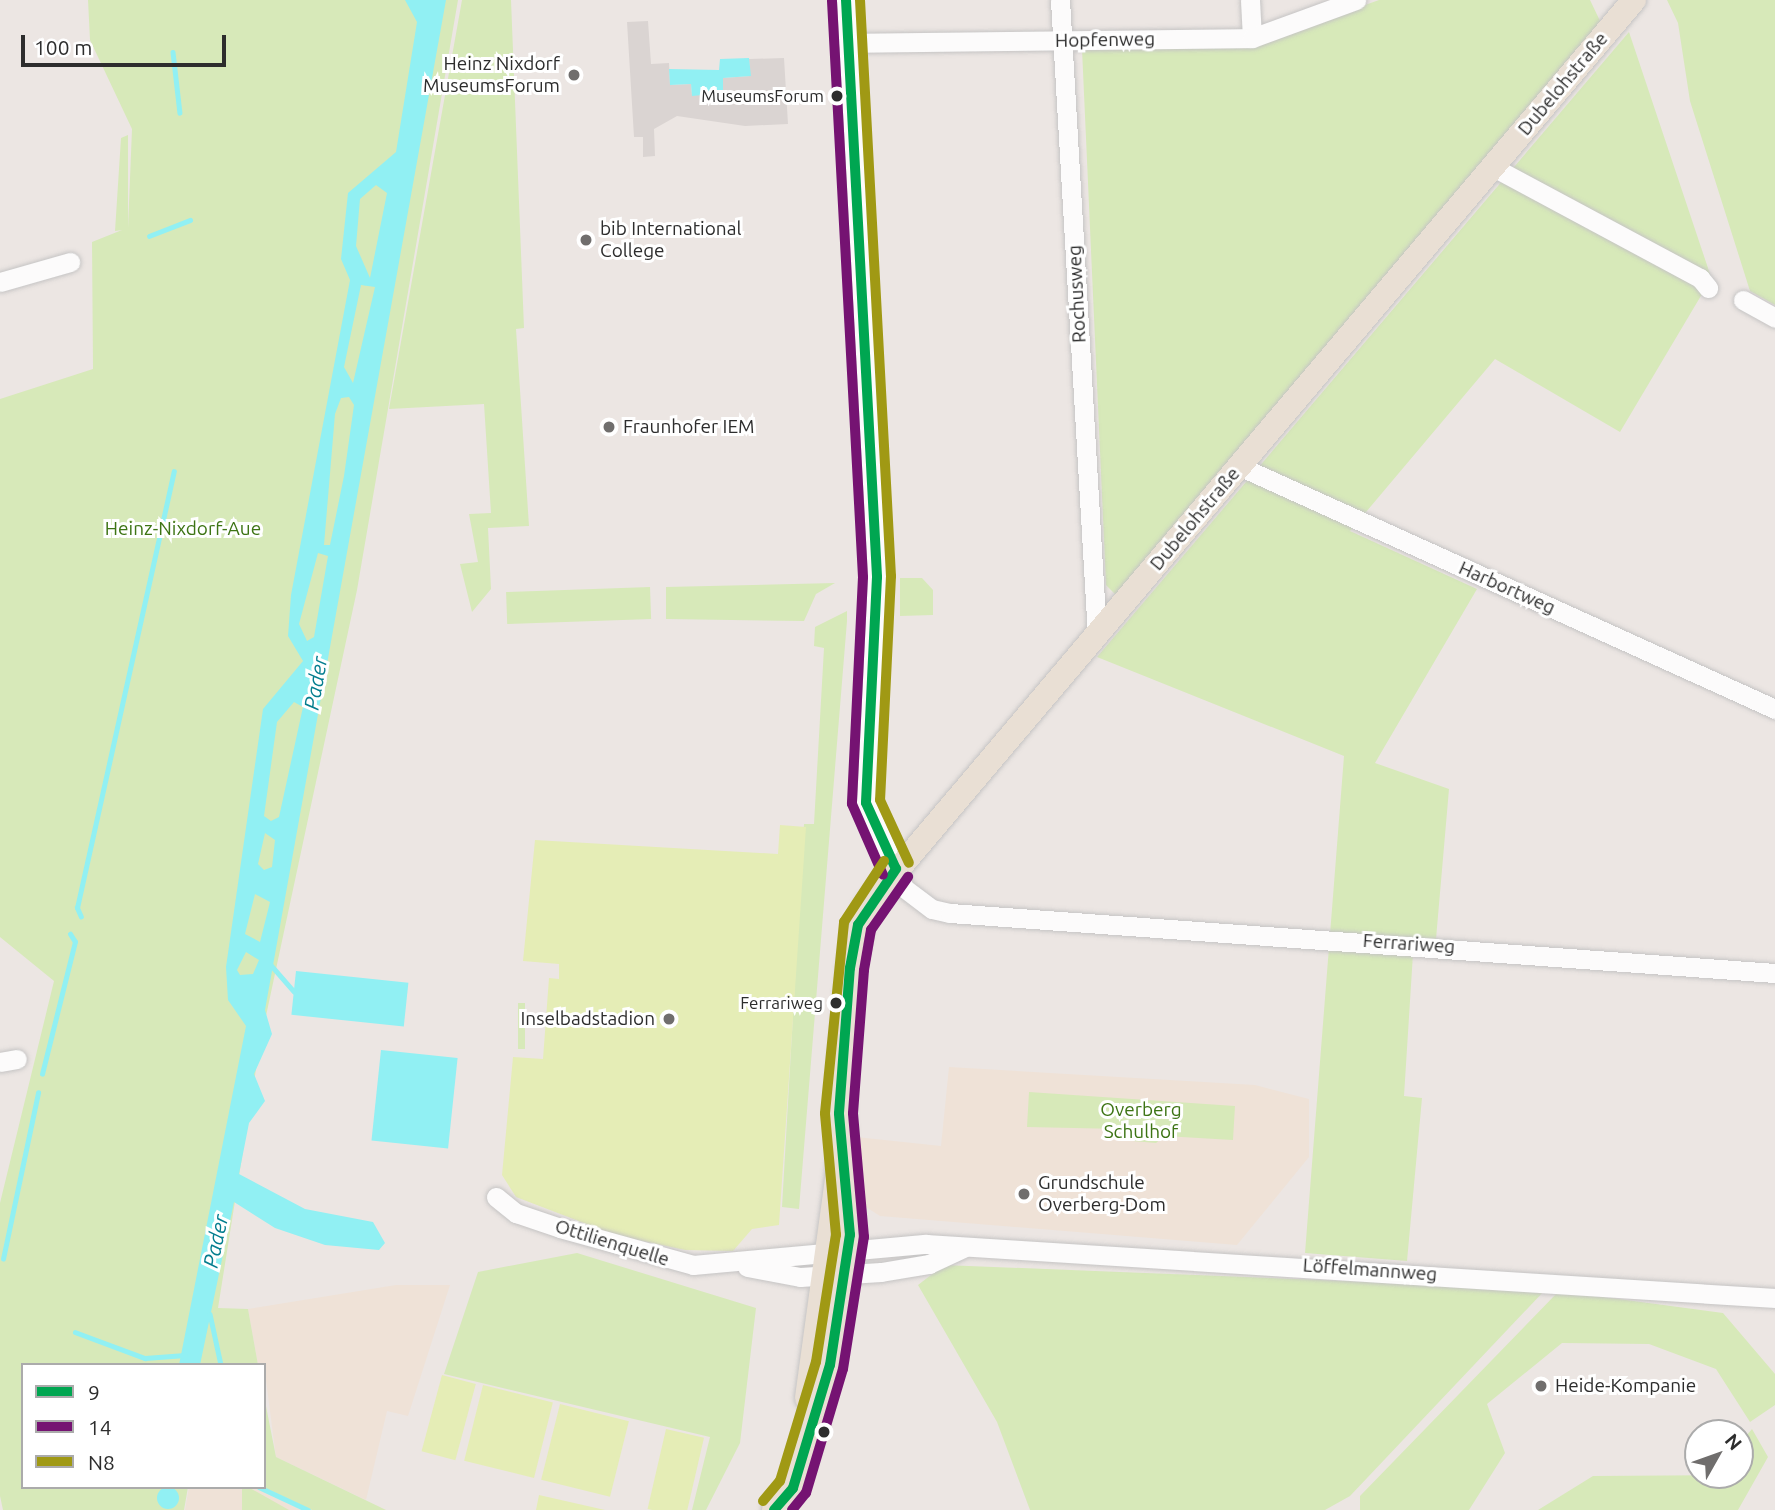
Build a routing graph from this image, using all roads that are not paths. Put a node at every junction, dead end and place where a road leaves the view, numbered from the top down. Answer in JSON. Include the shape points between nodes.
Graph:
{"nodes":[{"id":1,"x":846,"y":0,"type":"edge"},
{"id":2,"x":1060,"y":0,"type":"edge"},
{"id":3,"x":1250,"y":0,"type":"edge"},
{"id":4,"x":1356,"y":0,"type":"edge"},
{"id":5,"x":1634,"y":0,"type":"edge"},
{"id":6,"x":1252,"y":38,"type":"junction"},
{"id":7,"x":1062,"y":40,"type":"junction"},
{"id":8,"x":848,"y":43,"type":"junction"},
{"id":9,"x":1493,"y":167,"type":"junction"},
{"id":10,"x":70,"y":262,"type":"dead end"},
{"id":11,"x":0,"y":282,"type":"edge"},
{"id":12,"x":1708,"y":288,"type":"dead end"},
{"id":13,"x":1743,"y":300,"type":"dead end"},
{"id":14,"x":1775,"y":318,"type":"edge"},
{"id":15,"x":1239,"y":466,"type":"junction"},
{"id":16,"x":1095,"y":587,"type":"junction"},
{"id":17,"x":1116,"y":613,"type":"junction"},
{"id":18,"x":1097,"y":636,"type":"junction"},
{"id":19,"x":1775,"y":709,"type":"edge"},
{"id":20,"x":896,"y":869,"type":"junction"},
{"id":21,"x":1775,"y":973,"type":"edge"},
{"id":22,"x":496,"y":1197,"type":"dead end"},
{"id":23,"x":834,"y":1266,"type":"junction"},
{"id":24,"x":1775,"y":1298,"type":"edge"},
{"id":25,"x":778,"y":1504,"type":"edge"}],
"edges":[{"from":1,"to":8,"type":"street","name":"Ferrariweg"},
{"from":2,"to":7,"type":"street","name":"Rochusweg"},
{"from":3,"to":6,"type":"street"},
{"from":4,"to":6,"type":"street","name":"Hopfenweg"},
{"from":5,"to":9,"type":"main road","name":"Dubelohstraße"},
{"from":6,"to":7,"type":"street","name":"Hopfenweg"},
{"from":7,"to":8,"type":"street","name":"Hopfenweg"},
{"from":7,"to":16,"type":"street","name":"Rochusweg"},
{"from":8,"to":20,"type":"street","name":"Ferrariweg","via":[[877,586],[866,803]]},
{"from":9,"to":12,"type":"street","via":[[1700,278]]},
{"from":9,"to":15,"type":"main road","name":"Dubelohstraße"},
{"from":10,"to":11,"type":"street"},
{"from":13,"to":14,"type":"street"},
{"from":15,"to":17,"type":"main road","name":"Dubelohstraße"},
{"from":15,"to":19,"type":"street","name":"Harbortweg"},
{"from":16,"to":17,"type":"street"},
{"from":16,"to":18,"type":"street","name":"Rochusweg"},
{"from":17,"to":18,"type":"main road","name":"Dubelohstraße"},
{"from":18,"to":20,"type":"main road","name":"Dubelohstraße"},
{"from":20,"to":21,"type":"street","name":"Ferrariweg","via":[[904,888],[921,903],[950,913]]},
{"from":20,"to":23,"type":"main road","name":"Dubelohstraße","via":[[858,926],[845,1017]]},
{"from":22,"to":23,"type":"street","name":"Ottilienquelle","via":[[516,1213],[648,1258]]},
{"from":23,"to":24,"type":"street","name":"Löffelmannweg","via":[[929,1264],[965,1248],[1057,1248]]},
{"from":23,"to":25,"type":"main road","name":"Dubelohstraße","via":[[814,1429],[793,1488]]}]}
